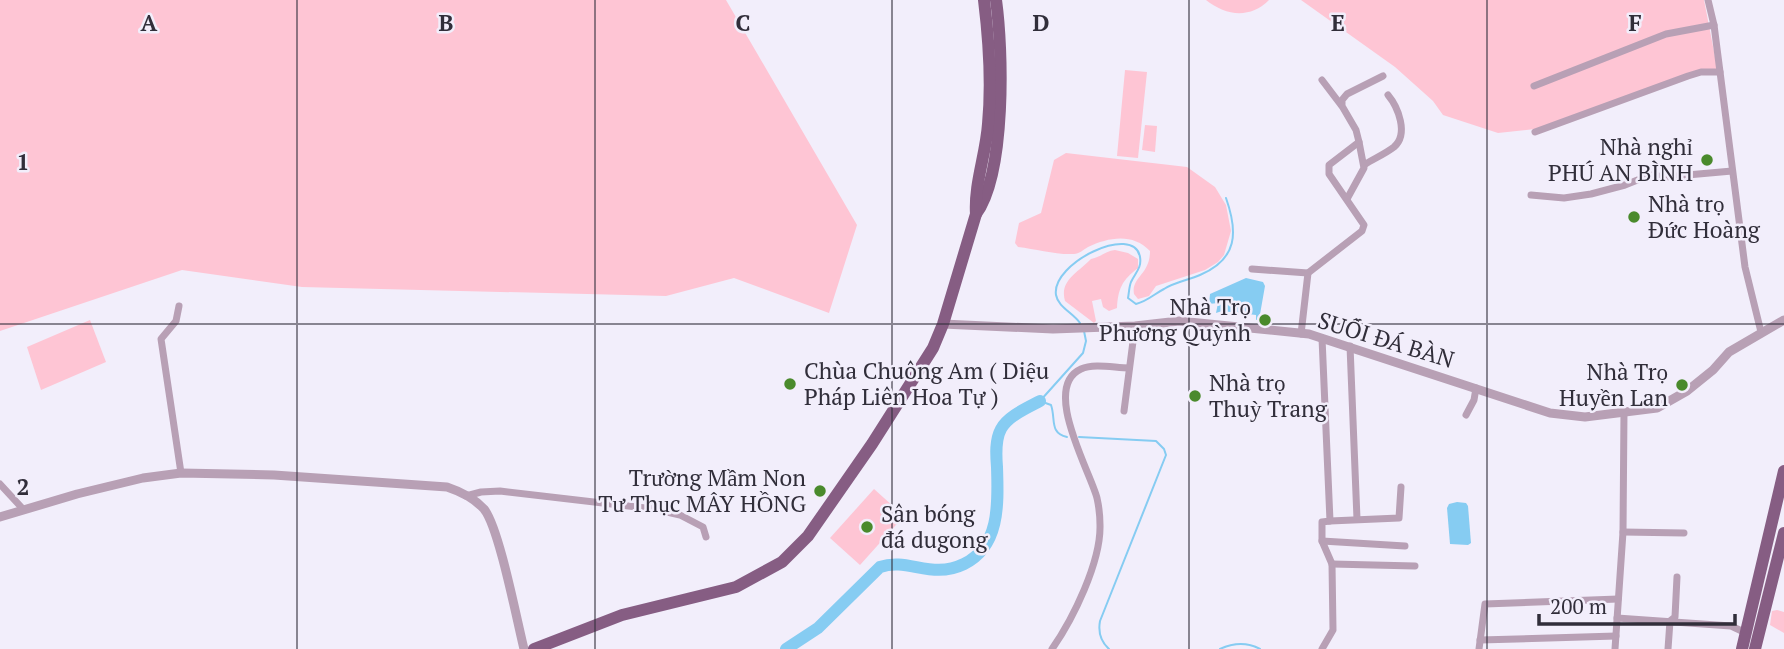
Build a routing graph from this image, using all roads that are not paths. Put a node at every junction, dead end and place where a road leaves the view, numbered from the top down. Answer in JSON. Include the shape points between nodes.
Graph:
{"nodes":[{"id":1,"x":984,"y":0,"type":"edge"},
{"id":2,"x":996,"y":0,"type":"edge"},
{"id":3,"x":1708,"y":0,"type":"edge"},
{"id":4,"x":1714,"y":25,"type":"junction"},
{"id":5,"x":1720,"y":72,"type":"junction"},
{"id":6,"x":1383,"y":76,"type":"dead end"},
{"id":7,"x":1322,"y":80,"type":"dead end"},
{"id":8,"x":1535,"y":86,"type":"dead end"},
{"id":9,"x":1388,"y":95,"type":"dead end"},
{"id":10,"x":1342,"y":106,"type":"junction"},
{"id":11,"x":1535,"y":132,"type":"dead end"},
{"id":12,"x":1359,"y":142,"type":"junction"},
{"id":13,"x":1364,"y":165,"type":"junction"},
{"id":14,"x":1732,"y":171,"type":"junction"},
{"id":15,"x":1531,"y":195,"type":"dead end"},
{"id":16,"x":1347,"y":199,"type":"junction"},
{"id":17,"x":976,"y":214,"type":"junction"},
{"id":18,"x":1252,"y":269,"type":"dead end"},
{"id":19,"x":1308,"y":273,"type":"junction"},
{"id":20,"x":179,"y":306,"type":"dead end"},
{"id":21,"x":1784,"y":320,"type":"edge"},
{"id":22,"x":943,"y":324,"type":"junction"},
{"id":23,"x":1135,"y":326,"type":"junction"},
{"id":24,"x":1761,"y":332,"type":"junction"},
{"id":25,"x":1301,"y":334,"type":"junction"},
{"id":26,"x":1322,"y":338,"type":"junction"},
{"id":27,"x":1350,"y":346,"type":"junction"},
{"id":28,"x":1129,"y":368,"type":"junction"},
{"id":29,"x":1476,"y":388,"type":"junction"},
{"id":30,"x":1124,"y":411,"type":"dead end"},
{"id":31,"x":1624,"y":412,"type":"junction"},
{"id":32,"x":1466,"y":415,"type":"dead end"},
{"id":33,"x":1784,"y":471,"type":"edge"},
{"id":34,"x":181,"y":473,"type":"junction"},
{"id":35,"x":0,"y":484,"type":"edge"},
{"id":36,"x":1401,"y":487,"type":"dead end"},
{"id":37,"x":466,"y":496,"type":"junction"},
{"id":38,"x":23,"y":509,"type":"junction"},
{"id":39,"x":0,"y":517,"type":"edge"},
{"id":40,"x":1357,"y":519,"type":"junction"},
{"id":41,"x":1330,"y":521,"type":"junction"},
{"id":42,"x":1623,"y":532,"type":"junction"},
{"id":43,"x":1684,"y":533,"type":"dead end"},
{"id":44,"x":1784,"y":533,"type":"edge"},
{"id":45,"x":706,"y":537,"type":"dead end"},
{"id":46,"x":1322,"y":541,"type":"junction"},
{"id":47,"x":1405,"y":546,"type":"dead end"},
{"id":48,"x":1332,"y":564,"type":"junction"},
{"id":49,"x":1415,"y":566,"type":"dead end"},
{"id":50,"x":1677,"y":577,"type":"dead end"},
{"id":51,"x":1618,"y":599,"type":"junction"},
{"id":52,"x":1617,"y":618,"type":"junction"},
{"id":53,"x":1670,"y":621,"type":"junction"},
{"id":54,"x":1616,"y":636,"type":"junction"},
{"id":55,"x":1752,"y":641,"type":"edge"},
{"id":56,"x":1479,"y":645,"type":"edge"},
{"id":57,"x":524,"y":649,"type":"edge"},
{"id":58,"x":534,"y":649,"type":"edge"},
{"id":59,"x":1052,"y":649,"type":"edge"},
{"id":60,"x":1322,"y":649,"type":"edge"},
{"id":61,"x":1615,"y":649,"type":"edge"},
{"id":62,"x":1668,"y":649,"type":"edge"},
{"id":63,"x":1742,"y":649,"type":"edge"}],
"edges":[{"from":1,"to":17,"type":"main road","via":[[990,88]]},
{"from":2,"to":17,"type":"main road","via":[[1001,67],[997,135],[984,203]]},
{"from":3,"to":4,"type":"street"},
{"from":4,"to":5,"type":"street"},
{"from":4,"to":8,"type":"street","via":[[1666,34]]},
{"from":5,"to":11,"type":"street","via":[[1688,76]]},
{"from":5,"to":14,"type":"street"},
{"from":6,"to":10,"type":"street","via":[[1347,94]]},
{"from":7,"to":10,"type":"street"},
{"from":9,"to":13,"type":"street","via":[[1398,111],[1401,136],[1394,147]]},
{"from":10,"to":12,"type":"street"},
{"from":12,"to":13,"type":"street"},
{"from":12,"to":16,"type":"street","via":[[1329,165],[1329,174]]},
{"from":13,"to":16,"type":"street"},
{"from":14,"to":15,"type":"street","via":[[1650,175],[1564,198]]},
{"from":14,"to":24,"type":"street","via":[[1745,267]]},
{"from":16,"to":19,"type":"street","via":[[1364,228]]},
{"from":17,"to":22,"type":"main road"},
{"from":18,"to":19,"type":"street"},
{"from":19,"to":25,"type":"street"},
{"from":20,"to":34,"type":"street","via":[[176,321],[162,339]]},
{"from":21,"to":24,"type":"street","name":"SUỐI ĐÁ BÀN"},
{"from":22,"to":23,"type":"street","name":"SUỐI ĐÁ BÀN","via":[[1053,329]]},
{"from":22,"to":58,"type":"main road","via":[[924,365],[872,444],[808,536],[782,562],[736,587],[622,615]]},
{"from":23,"to":25,"type":"street","name":"SUỐI ĐÁ BÀN","via":[[1179,321]]},
{"from":23,"to":28,"type":"street"},
{"from":24,"to":31,"type":"street","name":"SUỐI ĐÁ BÀN","via":[[1729,352],[1687,391],[1657,408]]},
{"from":25,"to":26,"type":"street","name":"SUỐI ĐÁ BÀN"},
{"from":26,"to":27,"type":"street","name":"SUỐI ĐÁ BÀN"},
{"from":26,"to":41,"type":"street"},
{"from":27,"to":29,"type":"street","name":"SUỐI ĐÁ BÀN"},
{"from":27,"to":40,"type":"street"},
{"from":28,"to":30,"type":"street"},
{"from":28,"to":59,"type":"street","via":[[1087,367],[1073,374],[1069,382],[1066,405],[1097,499],[1100,536],[1088,577]]},
{"from":29,"to":31,"type":"street","name":"SUỐI ĐÁ BÀN","via":[[1550,413]]},
{"from":29,"to":32,"type":"street"},
{"from":31,"to":42,"type":"street"},
{"from":33,"to":55,"type":"main road","via":[[1757,586]]},
{"from":34,"to":37,"type":"street","via":[[436,485]]},
{"from":34,"to":38,"type":"street"},
{"from":35,"to":38,"type":"street"},
{"from":36,"to":40,"type":"street","via":[[1399,517]]},
{"from":37,"to":45,"type":"street","via":[[500,491],[654,509],[694,521],[703,527]]},
{"from":37,"to":57,"type":"street","via":[[484,509],[495,531]]},
{"from":38,"to":39,"type":"street"},
{"from":40,"to":41,"type":"street"},
{"from":41,"to":46,"type":"street","via":[[1322,522]]},
{"from":42,"to":43,"type":"street"},
{"from":42,"to":51,"type":"street"},
{"from":44,"to":55,"type":"main road"},
{"from":46,"to":47,"type":"street"},
{"from":46,"to":48,"type":"street"},
{"from":48,"to":49,"type":"street"},
{"from":48,"to":60,"type":"street","via":[[1334,630]]},
{"from":50,"to":53,"type":"street","via":[[1675,617]]},
{"from":51,"to":52,"type":"street"},
{"from":51,"to":56,"type":"street","via":[[1485,604]]},
{"from":52,"to":53,"type":"street"},
{"from":52,"to":54,"type":"street"},
{"from":53,"to":55,"type":"street","via":[[1731,626]]},
{"from":53,"to":62,"type":"street"},
{"from":54,"to":56,"type":"street"},
{"from":54,"to":61,"type":"street"},
{"from":55,"to":63,"type":"main road"}]}
